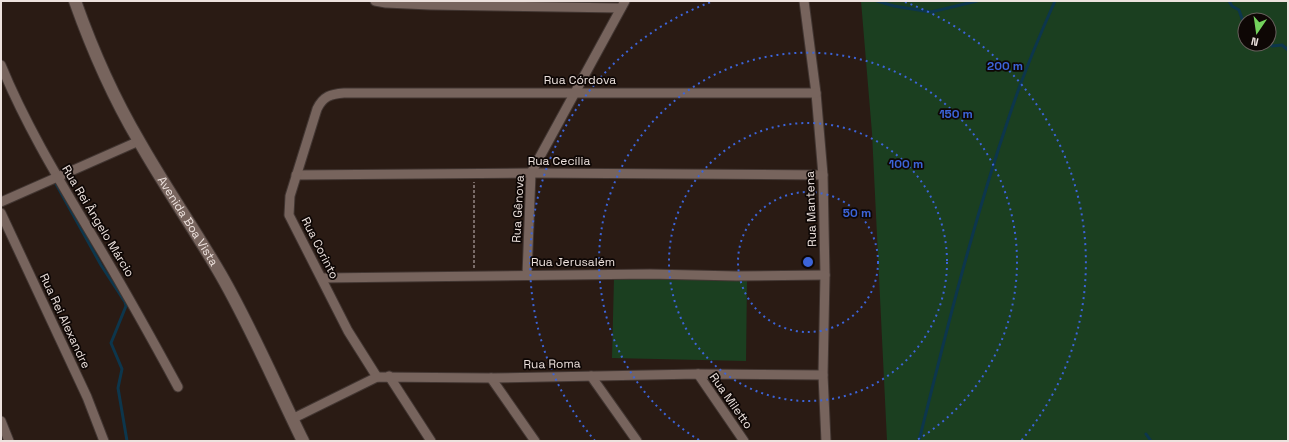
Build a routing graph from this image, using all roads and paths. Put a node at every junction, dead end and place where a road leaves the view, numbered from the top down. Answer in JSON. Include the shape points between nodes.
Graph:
{"nodes":[{"id":1,"x":75,"y":1,"type":"edge"},
{"id":2,"x":375,"y":1,"type":"edge"},
{"id":3,"x":804,"y":1,"type":"edge"},
{"id":4,"x":400,"y":3,"type":"edge"},
{"id":5,"x":623,"y":5,"type":"edge"},
{"id":6,"x":1,"y":65,"type":"edge"},
{"id":7,"x":344,"y":92,"type":"joint"},
{"id":8,"x":575,"y":92,"type":"junction"},
{"id":9,"x":816,"y":93,"type":"junction"},
{"id":10,"x":139,"y":141,"type":"junction"},
{"id":11,"x":531,"y":173,"type":"junction"},
{"id":12,"x":474,"y":174,"type":"junction"},
{"id":13,"x":296,"y":175,"type":"junction"},
{"id":14,"x":823,"y":175,"type":"junction"},
{"id":15,"x":57,"y":177,"type":"junction"},
{"id":16,"x":1,"y":202,"type":"edge"},
{"id":17,"x":1,"y":213,"type":"edge"},
{"id":18,"x":527,"y":275,"type":"junction"},
{"id":19,"x":825,"y":275,"type":"junction"},
{"id":20,"x":474,"y":276,"type":"junction"},
{"id":21,"x":322,"y":278,"type":"junction"},
{"id":22,"x":698,"y":374,"type":"junction"},
{"id":23,"x":823,"y":375,"type":"junction"},
{"id":24,"x":389,"y":376,"type":"junction"},
{"id":25,"x":591,"y":376,"type":"junction"},
{"id":26,"x":378,"y":377,"type":"junction"},
{"id":27,"x":491,"y":378,"type":"junction"},
{"id":28,"x":178,"y":387,"type":"dead end"},
{"id":29,"x":292,"y":419,"type":"junction"},
{"id":30,"x":1,"y":421,"type":"edge"},
{"id":31,"x":9,"y":441,"type":"edge"},
{"id":32,"x":104,"y":441,"type":"edge"},
{"id":33,"x":303,"y":441,"type":"edge"},
{"id":34,"x":431,"y":441,"type":"edge"},
{"id":35,"x":535,"y":441,"type":"edge"},
{"id":36,"x":637,"y":441,"type":"edge"},
{"id":37,"x":744,"y":441,"type":"edge"},
{"id":38,"x":826,"y":441,"type":"edge"}],
"edges":[{"from":1,"to":10,"type":"street","name":"Avenida Boa Vista","via":[[84,28],[116,99]]},
{"from":2,"to":4,"type":"street"},
{"from":3,"to":9,"type":"street","name":"Rua Mantena"},
{"from":4,"to":5,"type":"street"},
{"from":5,"to":8,"type":"street","name":"Rua Gênova"},
{"from":6,"to":15,"type":"street","name":"Rua Rei Ângelo Márcio","via":[[12,92]]},
{"from":7,"to":8,"type":"street","name":"Rua Córdova"},
{"from":7,"to":13,"type":"street","name":"Rua Corinto","via":[[326,96],[319,104]]},
{"from":8,"to":9,"type":"street","name":"Rua Córdova"},
{"from":8,"to":11,"type":"street","name":"Rua Gênova"},
{"from":9,"to":14,"type":"street","name":"Rua Mantena"},
{"from":10,"to":15,"type":"street"},
{"from":10,"to":29,"type":"street","name":"Avenida Boa Vista","via":[[225,282]]},
{"from":11,"to":12,"type":"street","name":"Rua Cecília"},
{"from":11,"to":14,"type":"street","name":"Rua Cecília"},
{"from":11,"to":18,"type":"street","name":"Rua Gênova"},
{"from":12,"to":13,"type":"street","name":"Rua Cecília"},
{"from":12,"to":20,"type":"path"},
{"from":13,"to":21,"type":"street","name":"Rua Corinto","via":[[290,196],[289,215]]},
{"from":14,"to":19,"type":"street","name":"Rua Mantena"},
{"from":15,"to":16,"type":"street"},
{"from":15,"to":28,"type":"street","name":"Rua Rei Ângelo Márcio","via":[[135,308]]},
{"from":17,"to":32,"type":"street","name":"Rua Rei Alexandre","via":[[86,396]]},
{"from":18,"to":19,"type":"street","name":"Rua Jerusalém"},
{"from":18,"to":20,"type":"street","name":"Rua Jerusalém"},
{"from":19,"to":23,"type":"street","name":"Rua Mantena"},
{"from":20,"to":21,"type":"street","name":"Rua Jerusalém"},
{"from":21,"to":26,"type":"street","name":"Rua Corinto","via":[[348,331]]},
{"from":22,"to":23,"type":"street","name":"Rua Roma"},
{"from":22,"to":25,"type":"street","name":"Rua Roma"},
{"from":22,"to":37,"type":"street","name":"Rua Miletto"},
{"from":23,"to":38,"type":"street","name":"Rua Mantena"},
{"from":24,"to":26,"type":"street","name":"Rua Roma"},
{"from":24,"to":27,"type":"street","name":"Rua Roma"},
{"from":24,"to":34,"type":"street"},
{"from":25,"to":27,"type":"street","name":"Rua Roma"},
{"from":25,"to":36,"type":"street"},
{"from":26,"to":29,"type":"street","name":"Rua Roma"},
{"from":27,"to":35,"type":"street"},
{"from":29,"to":33,"type":"street","name":"Avenida Boa Vista"},
{"from":30,"to":31,"type":"street"}]}
